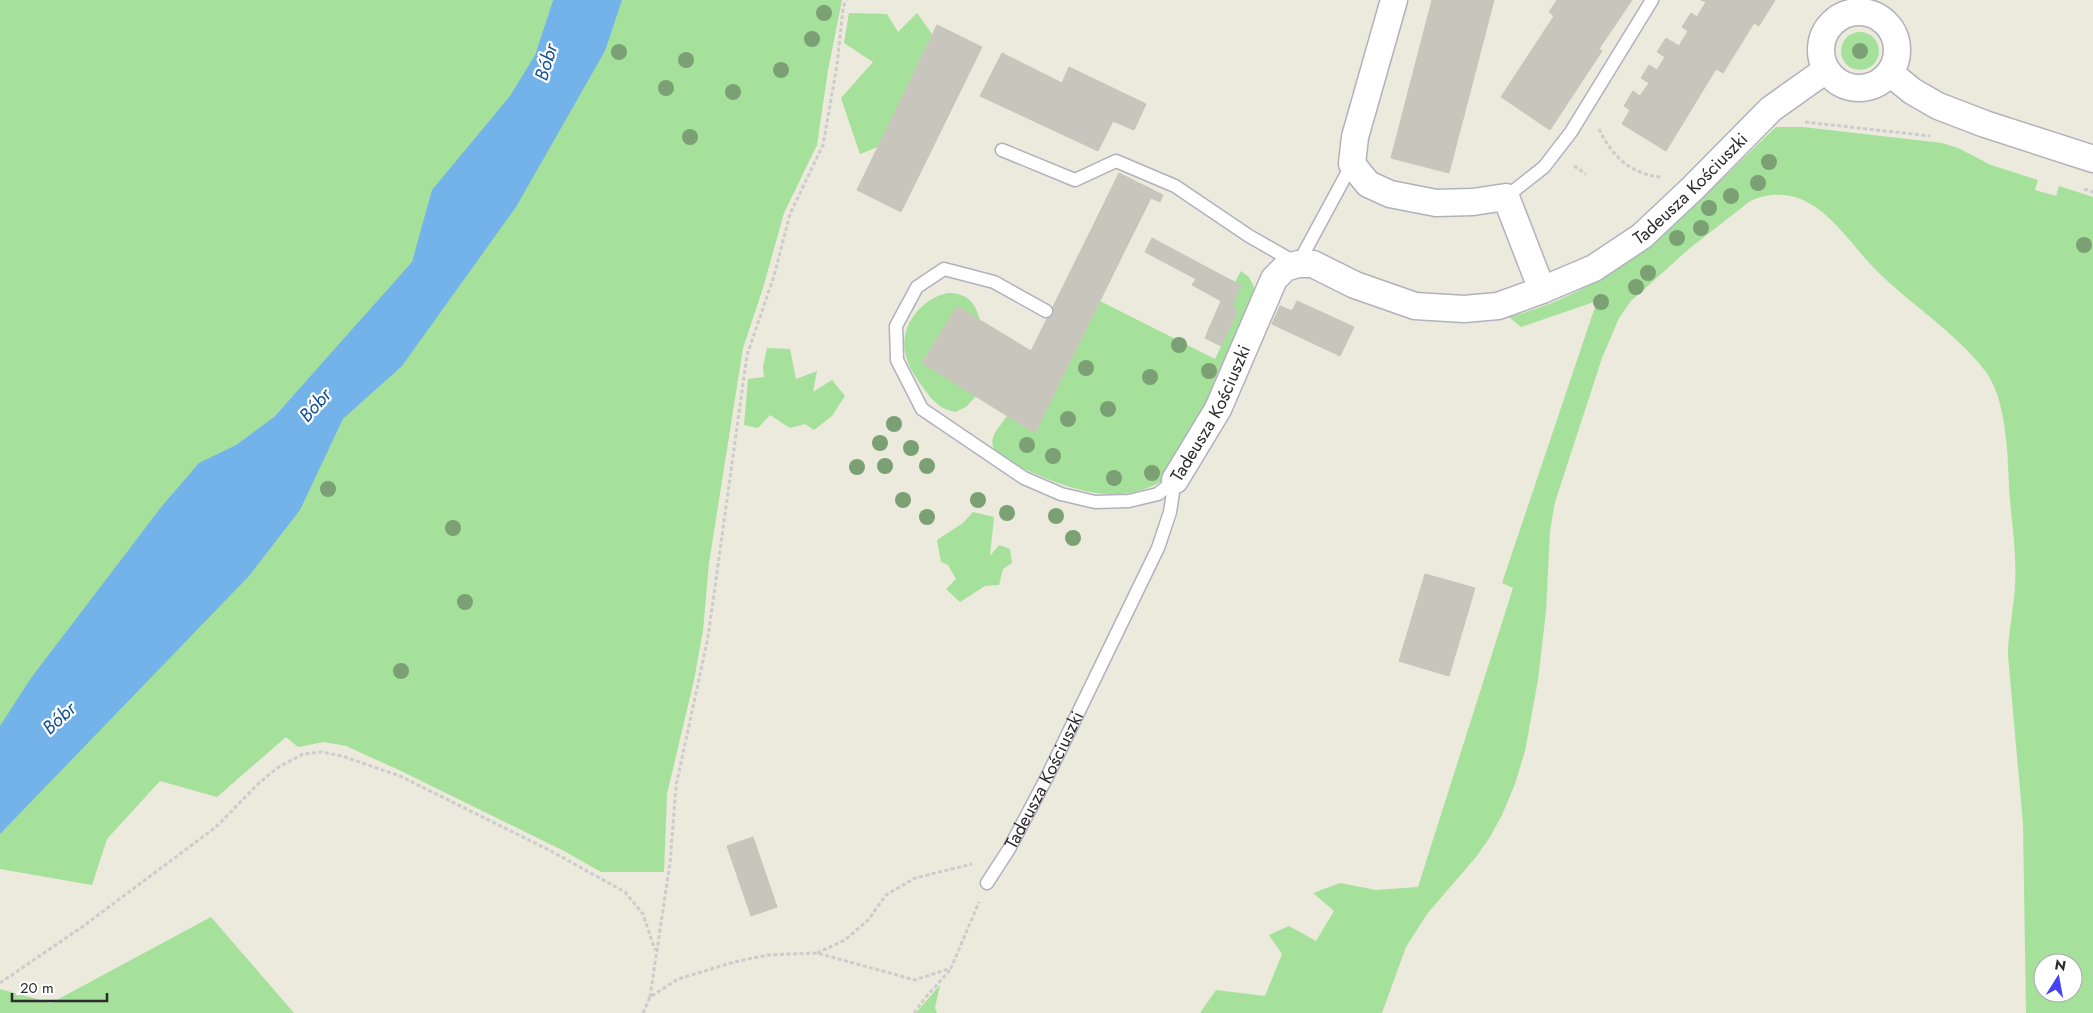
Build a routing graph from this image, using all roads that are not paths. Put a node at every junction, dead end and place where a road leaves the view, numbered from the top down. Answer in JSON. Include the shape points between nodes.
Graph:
{"nodes":[{"id":1,"x":1394,"y":0,"type":"edge"},
{"id":2,"x":1652,"y":0,"type":"edge"},
{"id":3,"x":1869,"y":6,"type":"edge"},
{"id":4,"x":1826,"y":70,"type":"junction"},
{"id":5,"x":1890,"y":73,"type":"junction"},
{"id":6,"x":1002,"y":150,"type":"dead end"},
{"id":7,"x":2093,"y":159,"type":"edge"},
{"id":8,"x":1352,"y":164,"type":"junction"},
{"id":9,"x":1506,"y":198,"type":"junction"},
{"id":10,"x":1298,"y":264,"type":"junction"},
{"id":11,"x":1542,"y":290,"type":"junction"},
{"id":12,"x":1046,"y":311,"type":"dead end"},
{"id":13,"x":1175,"y":480,"type":"junction"},
{"id":14,"x":987,"y":883,"type":"road end"}],
"edges":[{"from":1,"to":8,"type":"street","via":[[1355,137]]},
{"from":2,"to":9,"type":"lane","via":[[1571,132],[1544,167]]},
{"from":3,"to":4,"type":"street","via":[[1843,16],[1829,28],[1821,45]]},
{"from":3,"to":5,"type":"street","via":[[1896,37],[1896,62]]},
{"from":4,"to":5,"type":"street","via":[[1834,80],[1857,89],[1881,82]]},
{"from":4,"to":11,"type":"street","name":"Tadeusza Kościuszki","via":[[1771,109],[1642,236],[1594,268]]},
{"from":5,"to":7,"type":"street","via":[[1938,106]]},
{"from":6,"to":10,"type":"lane","via":[[1074,180],[1116,162],[1175,186],[1249,236]]},
{"from":8,"to":9,"type":"street","via":[[1368,184],[1390,194],[1436,203]]},
{"from":8,"to":10,"type":"lane"},
{"from":9,"to":11,"type":"street"},
{"from":10,"to":11,"type":"street","name":"Tadeusza Kościuszki","via":[[1314,264],[1355,285],[1415,306],[1464,309],[1498,306]]},
{"from":10,"to":13,"type":"street","name":"Tadeusza Kościuszki","via":[[1285,268],[1274,279],[1218,409]]},
{"from":12,"to":13,"type":"lane","via":[[994,282],[944,269],[916,287],[896,326],[897,360],[922,409],[1024,478],[1061,494],[1095,502],[1129,501],[1158,494]]},
{"from":13,"to":14,"type":"lane","name":"Tadeusza Kościuszki","via":[[1170,512],[1158,548],[1009,850]]}]}
